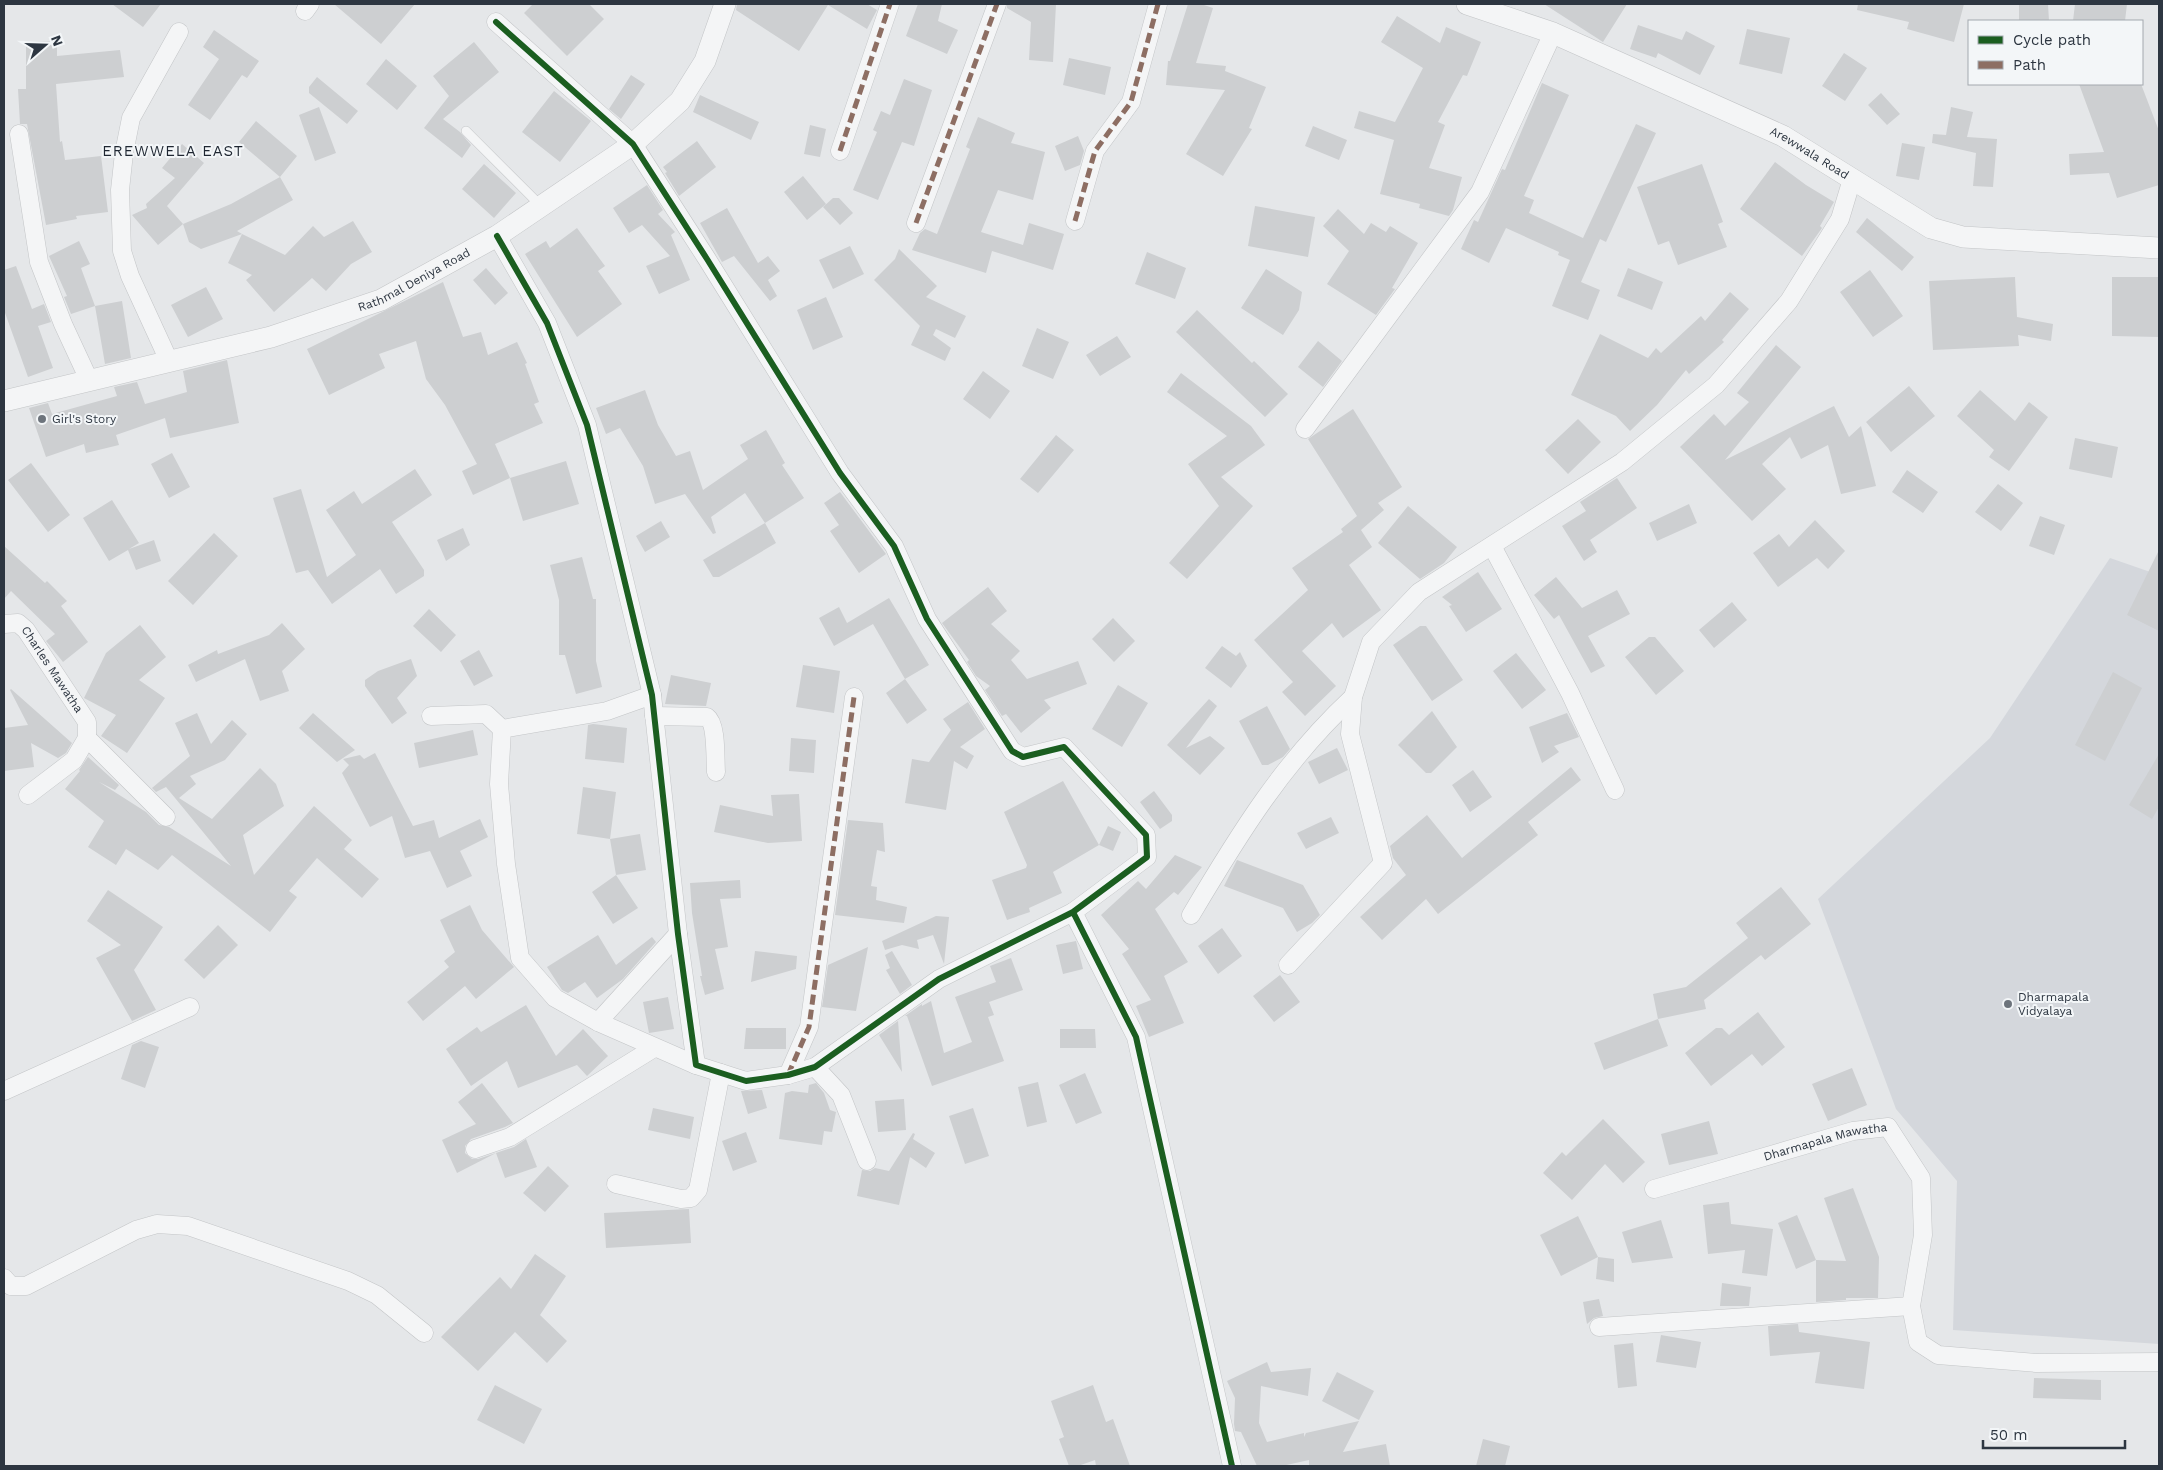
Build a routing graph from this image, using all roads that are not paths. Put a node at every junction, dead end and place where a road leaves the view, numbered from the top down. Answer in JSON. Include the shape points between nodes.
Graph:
{"nodes":[{"id":1,"x":725,"y":4,"type":"edge"},
{"id":2,"x":890,"y":4,"type":"edge"},
{"id":3,"x":997,"y":4,"type":"edge"},
{"id":4,"x":1158,"y":4,"type":"edge"},
{"id":5,"x":1467,"y":4,"type":"edge"},
{"id":6,"x":496,"y":22,"type":"dead end"},
{"id":7,"x":179,"y":32,"type":"dead end"},
{"id":8,"x":1553,"y":33,"type":"junction"},
{"id":9,"x":466,"y":131,"type":"dead end"},
{"id":10,"x":19,"y":134,"type":"dead end"},
{"id":11,"x":633,"y":144,"type":"junction"},
{"id":12,"x":840,"y":151,"type":"dead end"},
{"id":13,"x":1852,"y":179,"type":"junction"},
{"id":14,"x":541,"y":206,"type":"junction"},
{"id":15,"x":1075,"y":221,"type":"dead end"},
{"id":16,"x":916,"y":223,"type":"dead end"},
{"id":17,"x":497,"y":236,"type":"junction"},
{"id":18,"x":2159,"y":248,"type":"edge"},
{"id":19,"x":169,"y":361,"type":"junction"},
{"id":20,"x":89,"y":380,"type":"junction"},
{"id":21,"x":4,"y":401,"type":"edge"},
{"id":22,"x":1305,"y":429,"type":"dead end"},
{"id":23,"x":1492,"y":546,"type":"junction"},
{"id":24,"x":4,"y":624,"type":"edge"},
{"id":25,"x":652,"y":695,"type":"junction"},
{"id":26,"x":854,"y":697,"type":"dead end"},
{"id":27,"x":1353,"y":697,"type":"junction"},
{"id":28,"x":431,"y":716,"type":"dead end"},
{"id":29,"x":654,"y":716,"type":"junction"},
{"id":30,"x":502,"y":729,"type":"junction"},
{"id":31,"x":88,"y":738,"type":"junction"},
{"id":32,"x":716,"y":772,"type":"dead end"},
{"id":33,"x":1615,"y":790,"type":"dead end"},
{"id":34,"x":28,"y":795,"type":"dead end"},
{"id":35,"x":166,"y":817,"type":"dead end"},
{"id":36,"x":1073,"y":912,"type":"junction"},
{"id":37,"x":1191,"y":915,"type":"dead end"},
{"id":38,"x":678,"y":934,"type":"junction"},
{"id":39,"x":1288,"y":965,"type":"dead end"},
{"id":40,"x":190,"y":1007,"type":"dead end"},
{"id":41,"x":598,"y":1022,"type":"junction"},
{"id":42,"x":654,"y":1048,"type":"junction"},
{"id":43,"x":696,"y":1066,"type":"junction"},
{"id":44,"x":815,"y":1067,"type":"junction"},
{"id":45,"x":721,"y":1073,"type":"junction"},
{"id":46,"x":788,"y":1075,"type":"junction"},
{"id":47,"x":4,"y":1091,"type":"edge"},
{"id":48,"x":475,"y":1149,"type":"dead end"},
{"id":49,"x":866,"y":1161,"type":"dead end"},
{"id":50,"x":616,"y":1184,"type":"dead end"},
{"id":51,"x":1654,"y":1189,"type":"dead end"},
{"id":52,"x":4,"y":1278,"type":"edge"},
{"id":53,"x":1912,"y":1306,"type":"junction"},
{"id":54,"x":1599,"y":1327,"type":"dead end"},
{"id":55,"x":424,"y":1333,"type":"dead end"},
{"id":56,"x":2159,"y":1362,"type":"edge"},
{"id":57,"x":1232,"y":1466,"type":"edge"}],
"edges":[{"from":1,"to":11,"type":"street","name":"Rathmal Deniya Road","via":[[705,61],[680,101]]},
{"from":2,"to":12,"type":"street"},
{"from":3,"to":16,"type":"street"},
{"from":4,"to":15,"type":"street","via":[[1131,102],[1095,151]]},
{"from":5,"to":8,"type":"street","name":"Arewwala Road"},
{"from":6,"to":11,"type":"street"},
{"from":7,"to":19,"type":"street","via":[[131,118],[120,190],[122,251]]},
{"from":8,"to":13,"type":"street","name":"Arewwala Road","via":[[1784,136]]},
{"from":8,"to":22,"type":"street","via":[[1480,192]]},
{"from":9,"to":14,"type":"lane"},
{"from":10,"to":20,"type":"street","via":[[39,262],[62,324]]},
{"from":11,"to":14,"type":"street","name":"Rathmal Deniya Road"},
{"from":11,"to":36,"type":"street","via":[[840,473],[894,546],[927,619],[1012,751],[1023,757],[1064,746],[1146,835],[1147,857]]},
{"from":13,"to":18,"type":"street","name":"Arewwala Road","via":[[1931,228],[1962,237]]},
{"from":13,"to":23,"type":"street","via":[[1840,219],[1789,301],[1716,385],[1622,462]]},
{"from":14,"to":17,"type":"street","name":"Rathmal Deniya Road"},
{"from":17,"to":19,"type":"street","name":"Rathmal Deniya Road","via":[[381,300],[271,337]]},
{"from":17,"to":25,"type":"street","via":[[547,322],[587,425]]},
{"from":19,"to":20,"type":"street","name":"Rathmal Deniya Road"},
{"from":20,"to":21,"type":"street","name":"Rathmal Deniya Road"},
{"from":23,"to":27,"type":"street","via":[[1419,592],[1371,642]]},
{"from":23,"to":33,"type":"street","via":[[1570,694]]},
{"from":24,"to":31,"type":"street","name":"Charles Mawatha","via":[[18,623],[26,630],[87,722]]},
{"from":25,"to":29,"type":"street"},
{"from":25,"to":30,"type":"street","via":[[608,711]]},
{"from":26,"to":46,"type":"street","via":[[809,1027]]},
{"from":27,"to":37,"type":"street","via":[[1288,765],[1235,840]]},
{"from":27,"to":39,"type":"street","via":[[1350,734],[1383,863]]},
{"from":28,"to":30,"type":"street","via":[[486,714]]},
{"from":29,"to":32,"type":"street","via":[[711,719]]},
{"from":29,"to":38,"type":"street"},
{"from":30,"to":41,"type":"street","via":[[500,784],[503,834],[520,958],[555,998]]},
{"from":31,"to":34,"type":"street","via":[[74,760]]},
{"from":31,"to":35,"type":"street"},
{"from":36,"to":44,"type":"street","via":[[939,979]]},
{"from":36,"to":57,"type":"street","via":[[1136,1037]]},
{"from":38,"to":41,"type":"street"},
{"from":38,"to":43,"type":"street"},
{"from":40,"to":47,"type":"street"},
{"from":41,"to":42,"type":"street"},
{"from":42,"to":43,"type":"street"},
{"from":42,"to":48,"type":"street","via":[[510,1137]]},
{"from":43,"to":45,"type":"street"},
{"from":44,"to":46,"type":"street"},
{"from":44,"to":49,"type":"street","via":[[841,1095]]},
{"from":45,"to":46,"type":"street","via":[[746,1081]]},
{"from":45,"to":50,"type":"street","via":[[698,1190],[692,1198],[681,1199]]},
{"from":51,"to":53,"type":"street","name":"Dharmapala Mawatha","via":[[1853,1131],[1888,1127],[1922,1178],[1923,1235]]},
{"from":52,"to":55,"type":"street","via":[[11,1286],[26,1286],[136,1230],[157,1224],[188,1226],[348,1281],[377,1295]]},
{"from":53,"to":54,"type":"street"},
{"from":53,"to":56,"type":"street","name":"Dharmapala Mawatha","via":[[1918,1342],[1938,1355],[2036,1363]]}]}
